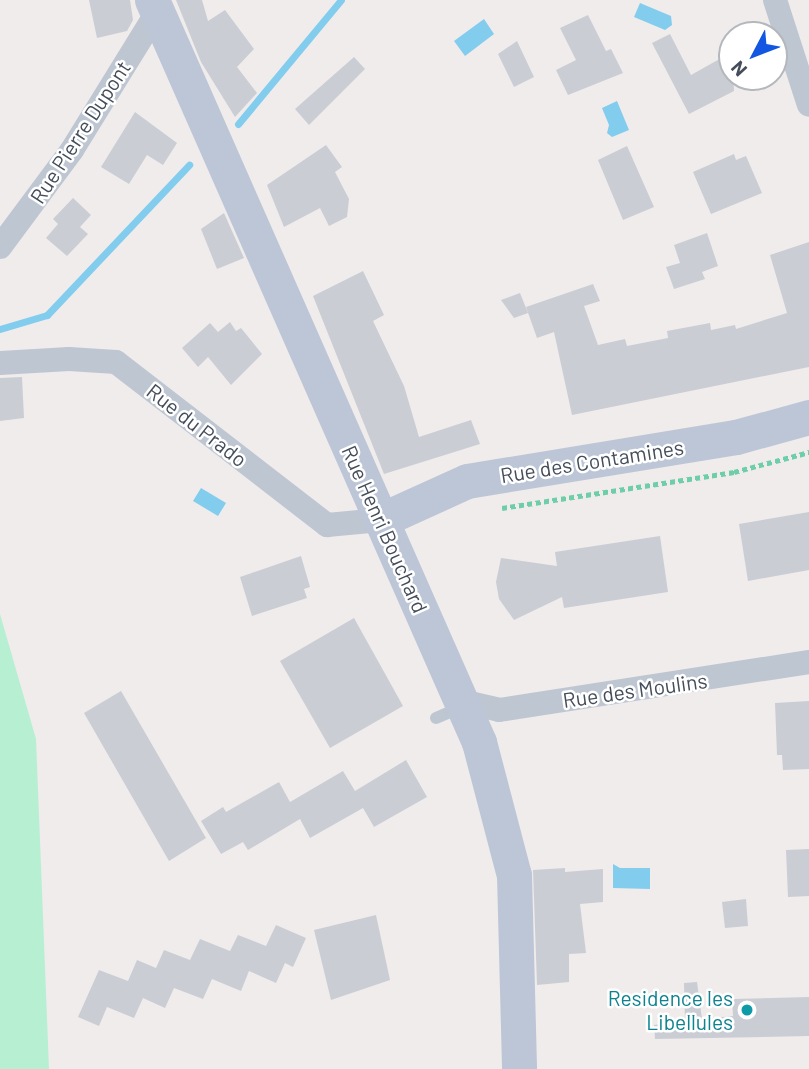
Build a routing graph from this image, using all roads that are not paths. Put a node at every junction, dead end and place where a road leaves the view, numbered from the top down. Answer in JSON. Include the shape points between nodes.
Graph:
{"nodes":[{"id":1,"x":775,"y":0,"type":"edge"},
{"id":2,"x":154,"y":7,"type":"edge"},
{"id":3,"x":809,"y":105,"type":"edge"},
{"id":4,"x":0,"y":247,"type":"edge"},
{"id":5,"x":0,"y":363,"type":"edge"},
{"id":6,"x":809,"y":417,"type":"edge"},
{"id":7,"x":381,"y":520,"type":"junction"},
{"id":8,"x":809,"y":662,"type":"edge"},
{"id":9,"x":454,"y":708,"type":"junction"},
{"id":10,"x":519,"y":1069,"type":"edge"}],
"edges":[{"from":1,"to":3,"type":"street"},
{"from":2,"to":4,"type":"street","name":"Rue Pierre Dupont","via":[[72,150]]},
{"from":2,"to":7,"type":"street","name":"Rue Henri Bouchard"},
{"from":5,"to":7,"type":"street","name":"Rue du Prado","via":[[116,362],[327,525]]},
{"from":6,"to":7,"type":"street","name":"Rue des Contamines","via":[[736,437],[467,481]]},
{"from":7,"to":9,"type":"street","name":"Rue Henri Bouchard"},
{"from":8,"to":9,"type":"street","name":"Rue des Moulins","via":[[499,710]]},
{"from":9,"to":10,"type":"street","name":"Rue Henri Bouchard","via":[[479,742],[514,875]]}]}
